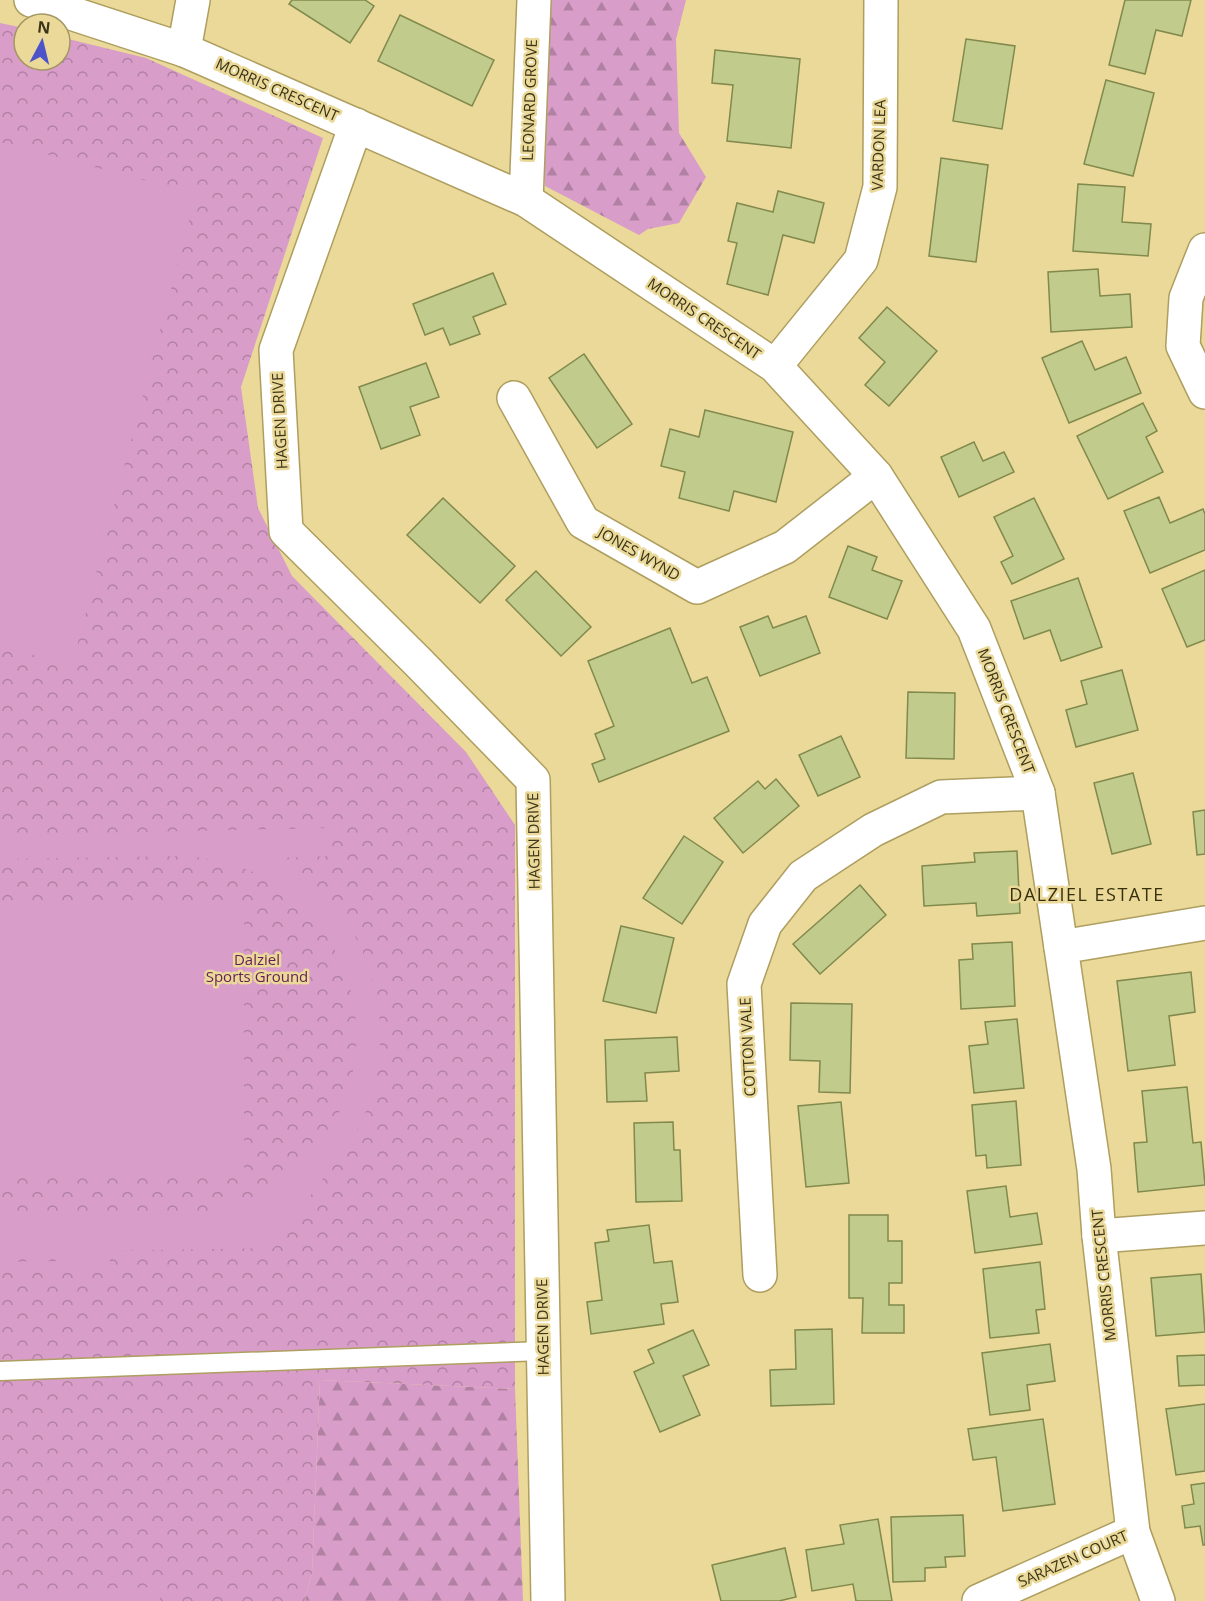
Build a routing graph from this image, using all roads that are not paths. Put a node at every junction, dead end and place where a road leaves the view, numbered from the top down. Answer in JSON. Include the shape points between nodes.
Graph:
{"nodes":[{"id":1,"x":31,"y":0,"type":"edge"},
{"id":2,"x":193,"y":0,"type":"edge"},
{"id":3,"x":534,"y":0,"type":"edge"},
{"id":4,"x":881,"y":0,"type":"edge"},
{"id":5,"x":184,"y":50,"type":"junction"},
{"id":6,"x":356,"y":125,"type":"junction"},
{"id":7,"x":526,"y":201,"type":"junction"},
{"id":8,"x":1205,"y":250,"type":"edge"},
{"id":9,"x":775,"y":366,"type":"junction"},
{"id":10,"x":1205,"y":392,"type":"edge"},
{"id":11,"x":514,"y":398,"type":"dead end"},
{"id":12,"x":876,"y":476,"type":"junction"},
{"id":13,"x":1038,"y":793,"type":"junction"},
{"id":14,"x":1205,"y":923,"type":"edge"},
{"id":15,"x":1061,"y":947,"type":"junction"},
{"id":16,"x":1205,"y":1228,"type":"edge"},
{"id":17,"x":1098,"y":1236,"type":"junction"},
{"id":18,"x":760,"y":1275,"type":"dead end"},
{"id":19,"x":543,"y":1351,"type":"junction"},
{"id":20,"x":0,"y":1371,"type":"edge"},
{"id":21,"x":1133,"y":1532,"type":"junction"},
{"id":22,"x":548,"y":1601,"type":"edge"},
{"id":23,"x":979,"y":1601,"type":"edge"},
{"id":24,"x":1158,"y":1601,"type":"edge"}],
"edges":[{"from":1,"to":5,"type":"street","name":"MORRIS CRESCENT"},
{"from":2,"to":5,"type":"street"},
{"from":3,"to":7,"type":"street","name":"LEONARD GROVE"},
{"from":4,"to":9,"type":"street","name":"VARDON LEA","via":[[880,187],[861,260]]},
{"from":5,"to":6,"type":"street","name":"MORRIS CRESCENT"},
{"from":6,"to":7,"type":"street","name":"MORRIS CRESCENT"},
{"from":6,"to":19,"type":"street","name":"HAGEN DRIVE","via":[[276,350],[286,531],[532,780]]},
{"from":7,"to":9,"type":"street","name":"MORRIS CRESCENT"},
{"from":8,"to":10,"type":"street","via":[[1186,298],[1183,346]]},
{"from":9,"to":12,"type":"street","name":"MORRIS CRESCENT"},
{"from":11,"to":12,"type":"street","name":"JONES WYND","via":[[583,522],[697,587],[785,547]]},
{"from":12,"to":13,"type":"street","name":"MORRIS CRESCENT","via":[[974,629]]},
{"from":13,"to":15,"type":"street","name":"MORRIS CRESCENT"},
{"from":13,"to":18,"type":"street","name":"COTTON VALE","via":[[941,797],[873,830],[803,876],[765,924],[744,984]]},
{"from":14,"to":15,"type":"street"},
{"from":15,"to":17,"type":"street","name":"MORRIS CRESCENT","via":[[1094,1169]]},
{"from":16,"to":17,"type":"street"},
{"from":17,"to":21,"type":"street","name":"MORRIS CRESCENT"},
{"from":19,"to":20,"type":"lane"},
{"from":19,"to":22,"type":"street","name":"HAGEN DRIVE"},
{"from":21,"to":23,"type":"street","name":"SARAZEN COURT"},
{"from":21,"to":24,"type":"street","name":"MORRIS CRESCENT"}]}
